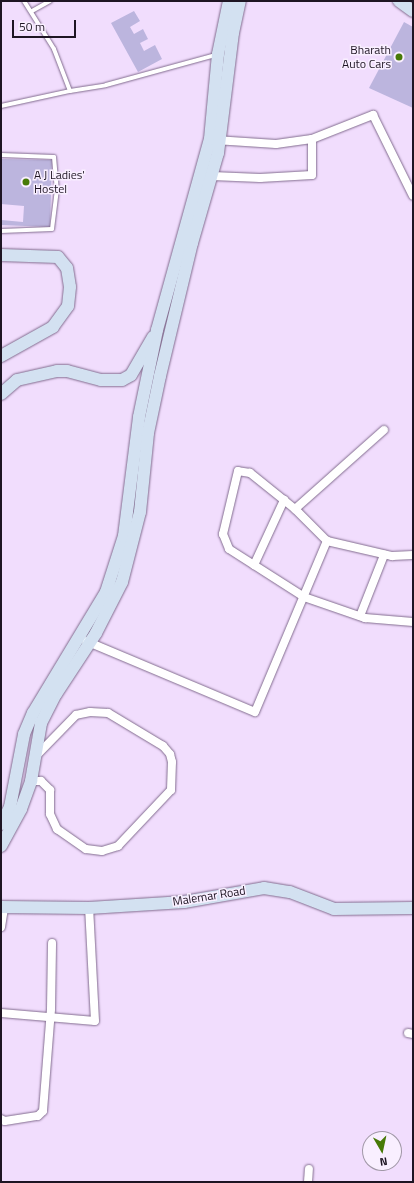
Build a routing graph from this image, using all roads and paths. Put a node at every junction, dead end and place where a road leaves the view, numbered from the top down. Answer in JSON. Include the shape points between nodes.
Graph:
{"nodes":[{"id":1,"x":24,"y":1,"type":"edge"},
{"id":2,"x":50,"y":1,"type":"edge"},
{"id":3,"x":229,"y":1,"type":"edge"},
{"id":4,"x":240,"y":1,"type":"edge"},
{"id":5,"x":399,"y":1,"type":"edge"},
{"id":6,"x":413,"y":11,"type":"edge"},
{"id":7,"x":32,"y":12,"type":"junction"},
{"id":8,"x":218,"y":54,"type":"junction"},
{"id":9,"x":70,"y":91,"type":"junction"},
{"id":10,"x":1,"y":106,"type":"edge"},
{"id":11,"x":312,"y":139,"type":"junction"},
{"id":12,"x":215,"y":140,"type":"junction"},
{"id":13,"x":1,"y":155,"type":"edge"},
{"id":14,"x":212,"y":176,"type":"junction"},
{"id":15,"x":413,"y":196,"type":"edge"},
{"id":16,"x":1,"y":231,"type":"edge"},
{"id":17,"x":1,"y":255,"type":"edge"},
{"id":18,"x":157,"y":330,"type":"junction"},
{"id":19,"x":1,"y":356,"type":"edge"},
{"id":20,"x":147,"y":373,"type":"junction"},
{"id":21,"x":160,"y":376,"type":"junction"},
{"id":22,"x":1,"y":394,"type":"edge"},
{"id":23,"x":384,"y":430,"type":"dead end"},
{"id":24,"x":284,"y":500,"type":"junction"},
{"id":25,"x":295,"y":509,"type":"junction"},
{"id":26,"x":327,"y":541,"type":"junction"},
{"id":27,"x":384,"y":554,"type":"junction"},
{"id":28,"x":413,"y":555,"type":"edge"},
{"id":29,"x":254,"y":565,"type":"junction"},
{"id":30,"x":304,"y":597,"type":"junction"},
{"id":31,"x":360,"y":616,"type":"junction"},
{"id":32,"x":413,"y":622,"type":"edge"},
{"id":33,"x":85,"y":640,"type":"junction"},
{"id":34,"x":34,"y":757,"type":"junction"},
{"id":35,"x":31,"y":781,"type":"junction"},
{"id":36,"x":1,"y":824,"type":"edge"},
{"id":37,"x":1,"y":846,"type":"edge"},
{"id":38,"x":2,"y":907,"type":"edge"},
{"id":39,"x":89,"y":908,"type":"junction"},
{"id":40,"x":413,"y":908,"type":"edge"},
{"id":41,"x":1,"y":926,"type":"edge"},
{"id":42,"x":52,"y":943,"type":"dead end"},
{"id":43,"x":1,"y":1013,"type":"edge"},
{"id":44,"x":49,"y":1018,"type":"junction"},
{"id":45,"x":1,"y":1119,"type":"edge"},
{"id":46,"x":309,"y":1169,"type":"dead end"},
{"id":47,"x":308,"y":1182,"type":"edge"}],
"edges":[{"from":1,"to":7,"type":"lane"},
{"from":2,"to":7,"type":"lane"},
{"from":3,"to":8,"type":"main road"},
{"from":4,"to":12,"type":"main road"},
{"from":5,"to":6,"type":"main road"},
{"from":7,"to":9,"type":"lane","via":[[54,49]]},
{"from":8,"to":9,"type":"lane"},
{"from":8,"to":12,"type":"main road"},
{"from":9,"to":10,"type":"lane"},
{"from":11,"to":12,"type":"street","via":[[276,144]]},
{"from":11,"to":14,"type":"street","via":[[312,175],[260,178]]},
{"from":11,"to":15,"type":"street","via":[[373,115]]},
{"from":12,"to":14,"type":"main road"},
{"from":12,"to":18,"type":"main road"},
{"from":13,"to":16,"type":"lane","via":[[54,157],[57,189],[52,230]]},
{"from":14,"to":21,"type":"main road","via":[[192,243]]},
{"from":17,"to":19,"type":"main road","via":[[58,257],[67,268],[70,287],[68,306],[53,327]]},
{"from":18,"to":20,"type":"main road"},
{"from":18,"to":22,"type":"main road","via":[[131,376],[122,380],[101,380],[67,371],[57,371],[17,380]]},
{"from":20,"to":21,"type":"main road"},
{"from":20,"to":33,"type":"main road","via":[[124,536],[106,592]]},
{"from":21,"to":33,"type":"main road","via":[[148,433],[140,512],[122,582]]},
{"from":23,"to":25,"type":"street"},
{"from":24,"to":25,"type":"street"},
{"from":24,"to":29,"type":"street"},
{"from":24,"to":29,"type":"street","via":[[250,473],[238,471],[223,534],[229,549]]},
{"from":25,"to":26,"type":"street"},
{"from":26,"to":27,"type":"street"},
{"from":26,"to":30,"type":"street"},
{"from":27,"to":28,"type":"street"},
{"from":27,"to":31,"type":"street"},
{"from":29,"to":30,"type":"street"},
{"from":30,"to":31,"type":"street"},
{"from":30,"to":33,"type":"street","via":[[255,712]]},
{"from":31,"to":32,"type":"street"},
{"from":33,"to":34,"type":"main road","via":[[41,723]]},
{"from":33,"to":36,"type":"main road","via":[[33,713],[24,734],[10,807]]},
{"from":34,"to":35,"type":"main road"},
{"from":34,"to":35,"type":"street","via":[[76,715],[90,712],[108,713],[163,746],[170,754],[172,783],[171,790],[118,846],[102,851],[86,849],[57,829],[50,814],[50,790],[41,781]]},
{"from":35,"to":37,"type":"main road","via":[[21,809]]},
{"from":38,"to":39,"type":"main road","name":"Malemar Road"},
{"from":38,"to":41,"type":"street"},
{"from":39,"to":40,"type":"main road","name":"Malemar Road","via":[[184,902],[264,888],[290,892],[334,909]]},
{"from":39,"to":44,"type":"street","via":[[95,1021]]},
{"from":42,"to":44,"type":"street"},
{"from":43,"to":44,"type":"street"},
{"from":44,"to":45,"type":"street","via":[[43,1111],[38,1116],[5,1121]]},
{"from":46,"to":47,"type":"street"}]}
